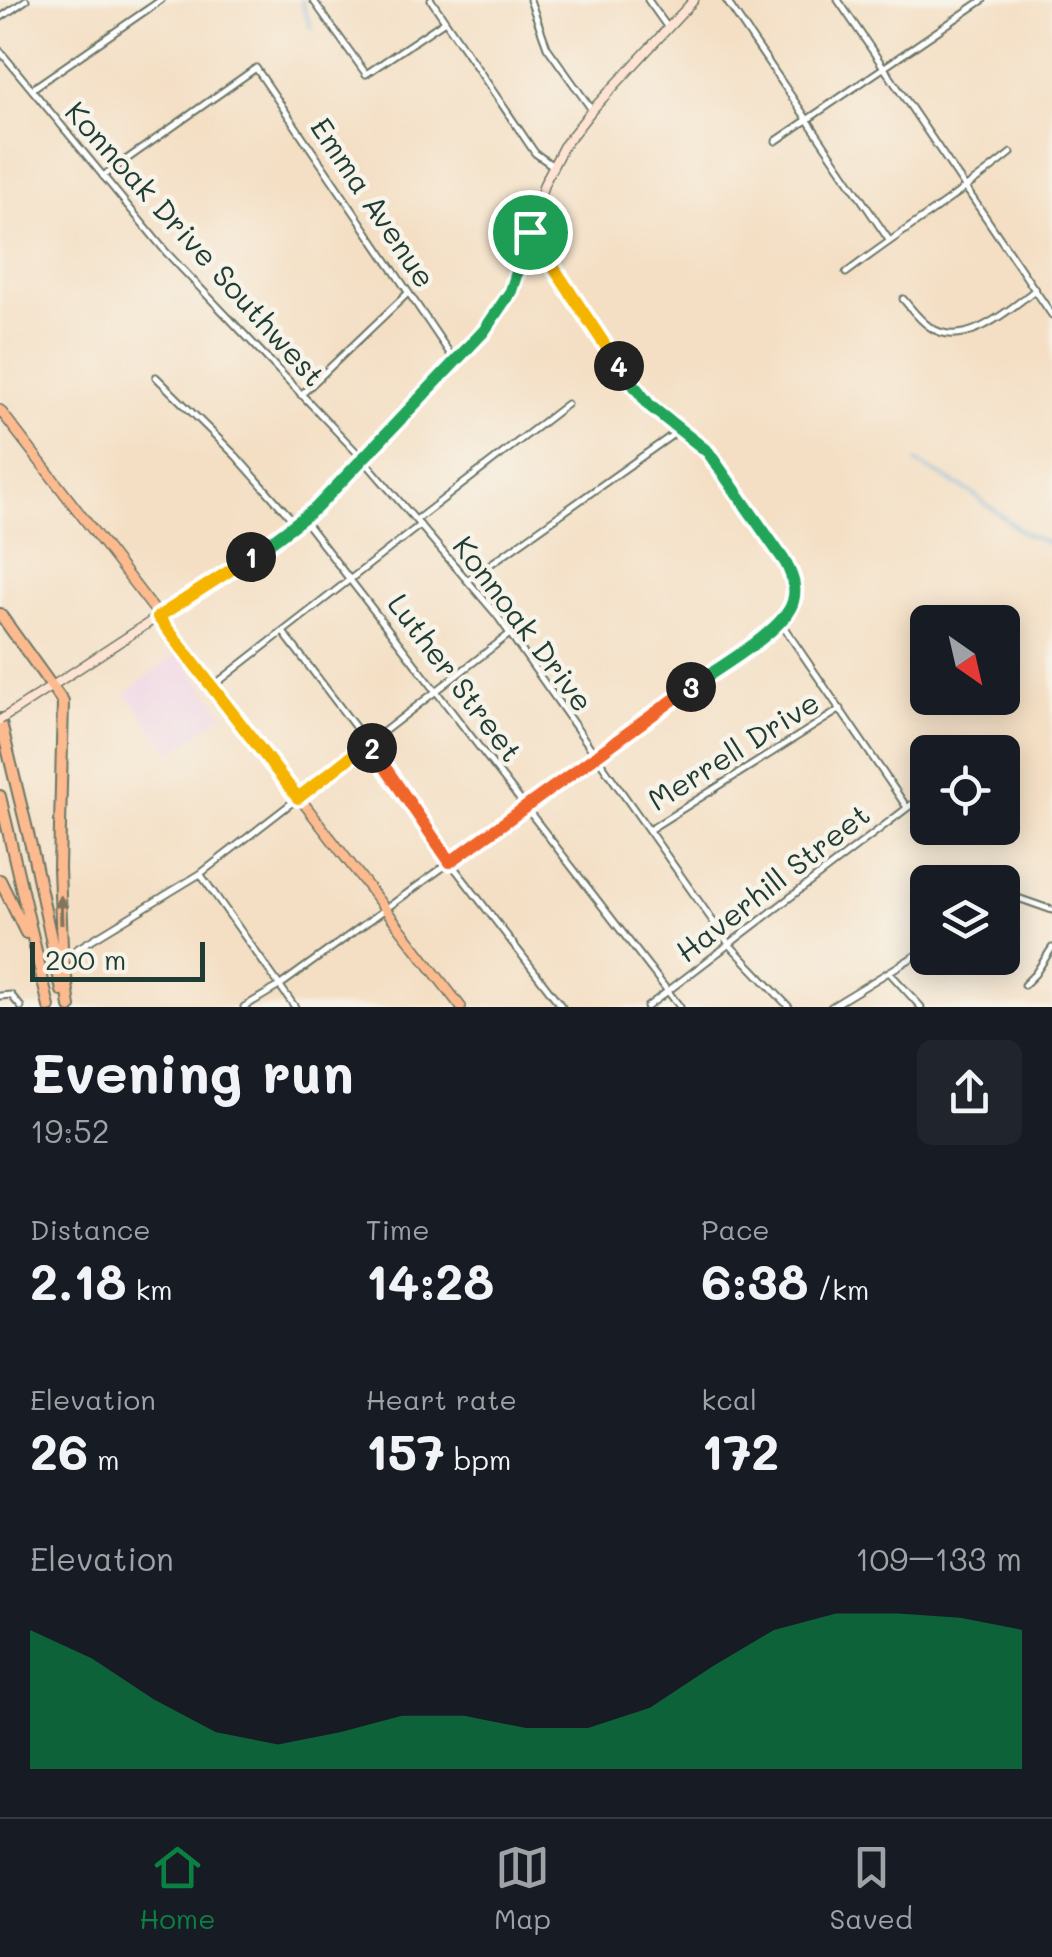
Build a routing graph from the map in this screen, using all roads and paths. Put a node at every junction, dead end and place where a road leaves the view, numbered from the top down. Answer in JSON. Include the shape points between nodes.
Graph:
{"nodes":[{"id":1,"x":26,"y":0,"type":"edge"},
{"id":2,"x":161,"y":0,"type":"edge"},
{"id":3,"x":314,"y":0,"type":"edge"},
{"id":4,"x":431,"y":0,"type":"edge"},
{"id":5,"x":530,"y":0,"type":"edge"},
{"id":6,"x":648,"y":0,"type":"edge"},
{"id":7,"x":694,"y":0,"type":"edge"},
{"id":8,"x":726,"y":0,"type":"edge"},
{"id":9,"x":838,"y":0,"type":"edge"},
{"id":10,"x":983,"y":0,"type":"edge"},
{"id":11,"x":0,"y":18,"type":"edge"},
{"id":12,"x":446,"y":20,"type":"junction"},
{"id":13,"x":668,"y":28,"type":"junction"},
{"id":14,"x":0,"y":51,"type":"edge"},
{"id":15,"x":884,"y":67,"type":"junction"},
{"id":16,"x":31,"y":90,"type":"junction"},
{"id":17,"x":592,"y":110,"type":"junction"},
{"id":18,"x":808,"y":120,"type":"junction"},
{"id":19,"x":776,"y":141,"type":"dead end"},
{"id":20,"x":1011,"y":153,"type":"dead end"},
{"id":21,"x":553,"y":166,"type":"junction"},
{"id":22,"x":103,"y":176,"type":"junction"},
{"id":23,"x":967,"y":189,"type":"junction"},
{"id":24,"x":530,"y":232,"type":"junction"},
{"id":25,"x":889,"y":240,"type":"junction"},
{"id":26,"x":846,"y":273,"type":"dead end"},
{"id":27,"x":1035,"y":290,"type":"junction"},
{"id":28,"x":408,"y":293,"type":"junction"},
{"id":29,"x":903,"y":299,"type":"dead end"},
{"id":30,"x":1052,"y":315,"type":"edge"},
{"id":31,"x":456,"y":361,"type":"junction"},
{"id":32,"x":156,"y":377,"type":"dead end"},
{"id":33,"x":301,"y":395,"type":"junction"},
{"id":34,"x":567,"y":404,"type":"dead end"},
{"id":35,"x":0,"y":410,"type":"edge"},
{"id":36,"x":678,"y":431,"type":"junction"},
{"id":37,"x":364,"y":460,"type":"junction"},
{"id":38,"x":300,"y":522,"type":"junction"},
{"id":39,"x":418,"y":522,"type":"junction"},
{"id":40,"x":352,"y":579,"type":"junction"},
{"id":41,"x":468,"y":580,"type":"junction"},
{"id":42,"x":0,"y":614,"type":"edge"},
{"id":43,"x":158,"y":617,"type":"junction"},
{"id":44,"x":781,"y":622,"type":"junction"},
{"id":45,"x":283,"y":632,"type":"junction"},
{"id":46,"x":511,"y":633,"type":"junction"},
{"id":47,"x":52,"y":686,"type":"junction"},
{"id":48,"x":213,"y":686,"type":"junction"},
{"id":49,"x":438,"y":689,"type":"junction"},
{"id":50,"x":841,"y":709,"type":"junction"},
{"id":51,"x":0,"y":720,"type":"edge"},
{"id":52,"x":368,"y":743,"type":"junction"},
{"id":53,"x":595,"y":756,"type":"junction"},
{"id":54,"x":0,"y":796,"type":"edge"},
{"id":55,"x":298,"y":798,"type":"junction"},
{"id":56,"x":910,"y":803,"type":"edge"},
{"id":57,"x":906,"y":806,"type":"junction"},
{"id":58,"x":526,"y":807,"type":"junction"},
{"id":59,"x":649,"y":830,"type":"junction"},
{"id":60,"x":450,"y":862,"type":"junction"},
{"id":61,"x":200,"y":874,"type":"junction"},
{"id":62,"x":0,"y":880,"type":"edge"},
{"id":63,"x":1020,"y":898,"type":"edge"},
{"id":64,"x":384,"y":908,"type":"junction"},
{"id":65,"x":1052,"y":910,"type":"edge"},
{"id":66,"x":728,"y":944,"type":"junction"},
{"id":67,"x":1052,"y":948,"type":"edge"},
{"id":68,"x":75,"y":950,"type":"dead end"},
{"id":69,"x":910,"y":959,"type":"edge"},
{"id":70,"x":888,"y":972,"type":"junction"},
{"id":71,"x":1024,"y":985,"type":"dead end"},
{"id":72,"x":278,"y":986,"type":"junction"},
{"id":73,"x":668,"y":991,"type":"junction"},
{"id":74,"x":0,"y":996,"type":"edge"},
{"id":75,"x":20,"y":1007,"type":"edge"},
{"id":76,"x":49,"y":1007,"type":"edge"},
{"id":77,"x":67,"y":1007,"type":"edge"},
{"id":78,"x":244,"y":1007,"type":"edge"},
{"id":79,"x":295,"y":1007,"type":"edge"},
{"id":80,"x":461,"y":1007,"type":"edge"},
{"id":81,"x":562,"y":1007,"type":"edge"},
{"id":82,"x":647,"y":1007,"type":"edge"},
{"id":83,"x":680,"y":1007,"type":"edge"},
{"id":84,"x":789,"y":1007,"type":"edge"},
{"id":85,"x":830,"y":1007,"type":"edge"},
{"id":86,"x":920,"y":1007,"type":"edge"}],
"edges":[{"from":1,"to":11,"type":"street"},
{"from":2,"to":16,"type":"street"},
{"from":3,"to":12,"type":"street","via":[[366,74]]},
{"from":4,"to":12,"type":"street"},
{"from":5,"to":17,"type":"street","via":[[548,47]]},
{"from":6,"to":13,"type":"street"},
{"from":7,"to":13,"type":"main road"},
{"from":8,"to":18,"type":"street"},
{"from":9,"to":15,"type":"street"},
{"from":10,"to":15,"type":"street"},
{"from":12,"to":21,"type":"street","via":[[535,152]]},
{"from":13,"to":17,"type":"main road"},
{"from":14,"to":16,"type":"street","name":"Konnoak Drive Southwest"},
{"from":15,"to":18,"type":"street"},
{"from":15,"to":23,"type":"street"},
{"from":16,"to":22,"type":"street","name":"Konnoak Drive Southwest"},
{"from":17,"to":21,"type":"main road"},
{"from":18,"to":19,"type":"street"},
{"from":18,"to":25,"type":"street"},
{"from":20,"to":23,"type":"street"},
{"from":21,"to":24,"type":"main road"},
{"from":22,"to":28,"type":"street","name":"Emma Avenue","via":[[256,68]]},
{"from":22,"to":33,"type":"street","name":"Konnoak Drive Southwest"},
{"from":23,"to":25,"type":"street"},
{"from":23,"to":27,"type":"street"},
{"from":24,"to":31,"type":"main road","via":[[504,304]]},
{"from":24,"to":36,"type":"street","via":[[632,384]]},
{"from":25,"to":26,"type":"street"},
{"from":27,"to":29,"type":"street","via":[[994,320],[956,333],[930,328]]},
{"from":27,"to":30,"type":"street"},
{"from":28,"to":31,"type":"street","name":"Emma Avenue"},
{"from":28,"to":33,"type":"street"},
{"from":31,"to":37,"type":"main road"},
{"from":32,"to":38,"type":"street","name":"Luther Street"},
{"from":33,"to":37,"type":"street","name":"Konnoak Drive Southwest"},
{"from":34,"to":39,"type":"street"},
{"from":35,"to":43,"type":"main road"},
{"from":36,"to":41,"type":"street"},
{"from":36,"to":44,"type":"street","via":[[708,452],[786,563],[793,602]]},
{"from":37,"to":38,"type":"main road"},
{"from":37,"to":39,"type":"street","name":"Konnoak Drive"},
{"from":38,"to":40,"type":"street","name":"Luther Street"},
{"from":38,"to":43,"type":"main road"},
{"from":39,"to":40,"type":"street"},
{"from":39,"to":41,"type":"street","name":"Konnoak Drive"},
{"from":40,"to":45,"type":"street"},
{"from":40,"to":49,"type":"street","name":"Luther Street"},
{"from":41,"to":46,"type":"street","name":"Konnoak Drive"},
{"from":42,"to":47,"type":"highway"},
{"from":43,"to":47,"type":"main road"},
{"from":43,"to":48,"type":"main road"},
{"from":44,"to":50,"type":"street"},
{"from":44,"to":53,"type":"street"},
{"from":45,"to":48,"type":"street"},
{"from":45,"to":52,"type":"street"},
{"from":46,"to":49,"type":"street"},
{"from":46,"to":53,"type":"street","name":"Konnoak Drive"},
{"from":47,"to":51,"type":"main road","bridge":true},
{"from":77,"to":47,"type":"highway","one_way":true,"via":[[59,868],[64,708]]},
{"from":48,"to":55,"type":"main road"},
{"from":49,"to":52,"type":"street"},
{"from":49,"to":58,"type":"street","name":"Luther Street"},
{"from":50,"to":57,"type":"street"},
{"from":50,"to":59,"type":"street","name":"Merrell Drive"},
{"from":51,"to":77,"type":"highway"},
{"from":52,"to":55,"type":"street"},
{"from":52,"to":60,"type":"street"},
{"from":53,"to":58,"type":"street"},
{"from":53,"to":59,"type":"street","name":"Konnoak Drive"},
{"from":54,"to":76,"type":"highway"},
{"from":55,"to":61,"type":"street"},
{"from":55,"to":64,"type":"main road"},
{"from":56,"to":57,"type":"street","name":"Haverhill Street"},
{"from":57,"to":66,"type":"street","name":"Haverhill Street"},
{"from":58,"to":60,"type":"street"},
{"from":58,"to":73,"type":"street","name":"Luther Street"},
{"from":59,"to":66,"type":"street","name":"Konnoak Drive"},
{"from":60,"to":64,"type":"street"},
{"from":60,"to":81,"type":"street"},
{"from":61,"to":68,"type":"street"},
{"from":61,"to":72,"type":"street"},
{"from":62,"to":76,"type":"highway","via":[[22,919]]},
{"from":63,"to":65,"type":"street"},
{"from":64,"to":72,"type":"street"},
{"from":64,"to":80,"type":"main road"},
{"from":66,"to":73,"type":"street","name":"Haverhill Street"},
{"from":66,"to":84,"type":"street","name":"Konnoak Drive"},
{"from":67,"to":71,"type":"street"},
{"from":69,"to":70,"type":"street"},
{"from":70,"to":85,"type":"street"},
{"from":70,"to":86,"type":"street"},
{"from":72,"to":78,"type":"street"},
{"from":72,"to":79,"type":"street"},
{"from":73,"to":82,"type":"street","name":"Haverhill Street"},
{"from":73,"to":83,"type":"street","name":"Luther Street"},
{"from":74,"to":75,"type":"street","via":[[11,995]]}]}
